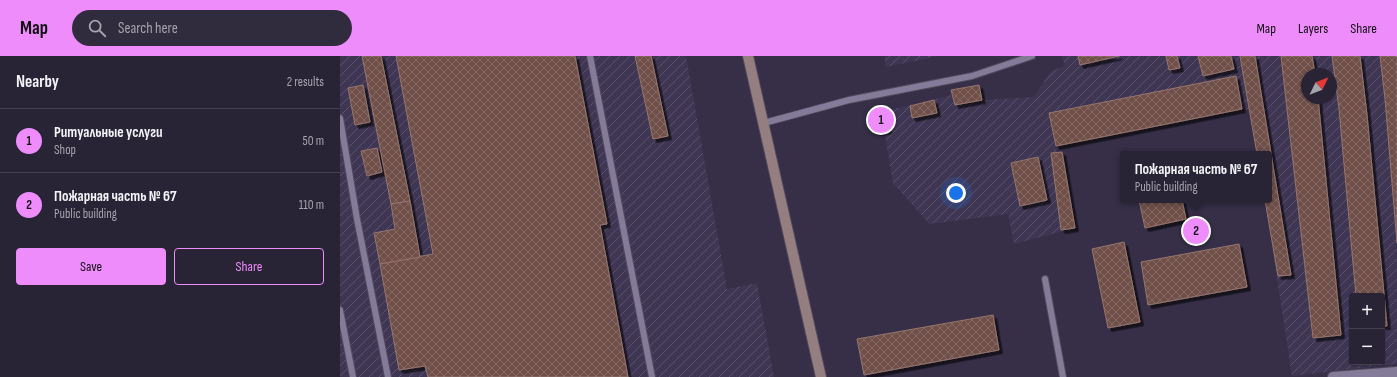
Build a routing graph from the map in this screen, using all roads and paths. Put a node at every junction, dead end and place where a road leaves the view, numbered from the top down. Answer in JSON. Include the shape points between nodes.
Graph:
{"nodes":[{"id":1,"x":590,"y":56,"type":"edge"},
{"id":2,"x":748,"y":56,"type":"edge"},
{"id":3,"x":1032,"y":56,"type":"edge"},
{"id":4,"x":340,"y":118,"type":"edge"},
{"id":5,"x":764,"y":123,"type":"junction"},
{"id":6,"x":1045,"y":279,"type":"dead end"},
{"id":7,"x":340,"y":310,"type":"edge"},
{"id":8,"x":1397,"y":372,"type":"edge"},
{"id":9,"x":353,"y":377,"type":"edge"},
{"id":10,"x":388,"y":377,"type":"edge"},
{"id":11,"x":652,"y":377,"type":"edge"},
{"id":12,"x":821,"y":377,"type":"edge"},
{"id":13,"x":1064,"y":377,"type":"edge"},
{"id":14,"x":1333,"y":377,"type":"edge"}],
"edges":[{"from":1,"to":11,"type":"lane"},
{"from":2,"to":5,"type":"main road"},
{"from":3,"to":5,"type":"lane","via":[[972,76],[849,100]]},
{"from":4,"to":10,"type":"lane"},
{"from":5,"to":12,"type":"main road"},
{"from":6,"to":13,"type":"lane"},
{"from":7,"to":9,"type":"lane"},
{"from":8,"to":14,"type":"street"}]}
